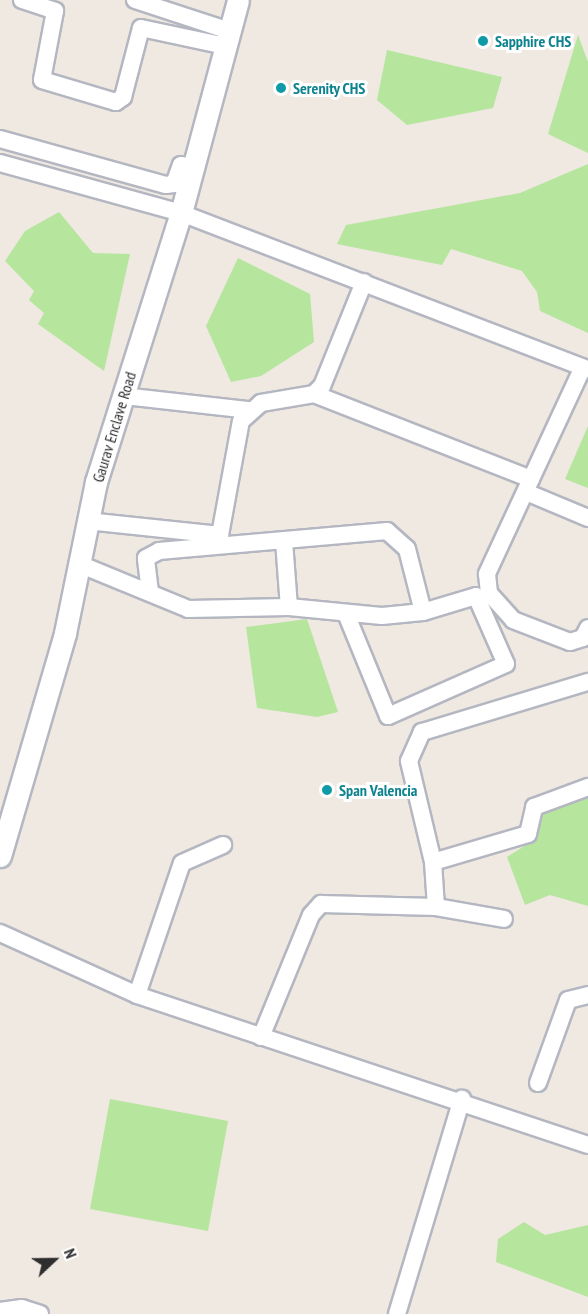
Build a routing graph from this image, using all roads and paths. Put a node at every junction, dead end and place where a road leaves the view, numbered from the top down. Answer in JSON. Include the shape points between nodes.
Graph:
{"nodes":[{"id":1,"x":22,"y":0,"type":"edge"},
{"id":2,"x":135,"y":0,"type":"edge"},
{"id":3,"x":238,"y":0,"type":"edge"},
{"id":4,"x":228,"y":39,"type":"junction"},
{"id":5,"x":1,"y":144,"type":"edge"},
{"id":6,"x":0,"y":163,"type":"edge"},
{"id":7,"x":193,"y":167,"type":"junction"},
{"id":8,"x":181,"y":213,"type":"junction"},
{"id":9,"x":364,"y":282,"type":"junction"},
{"id":10,"x":585,"y":368,"type":"edge"},
{"id":11,"x":314,"y":394,"type":"junction"},
{"id":12,"x":124,"y":396,"type":"junction"},
{"id":13,"x":248,"y":410,"type":"junction"},
{"id":14,"x":529,"y":485,"type":"junction"},
{"id":15,"x":588,"y":518,"type":"edge"},
{"id":16,"x":87,"y":521,"type":"junction"},
{"id":17,"x":284,"y":541,"type":"junction"},
{"id":18,"x":79,"y":564,"type":"junction"},
{"id":19,"x":150,"y":592,"type":"junction"},
{"id":20,"x":289,"y":607,"type":"junction"},
{"id":21,"x":423,"y":612,"type":"junction"},
{"id":22,"x":347,"y":616,"type":"junction"},
{"id":23,"x":588,"y":628,"type":"edge"},
{"id":24,"x":588,"y":682,"type":"edge"},
{"id":25,"x":588,"y":787,"type":"edge"},
{"id":26,"x":223,"y":845,"type":"dead end"},
{"id":27,"x":0,"y":856,"type":"edge"},
{"id":28,"x":433,"y":862,"type":"junction"},
{"id":29,"x":436,"y":907,"type":"junction"},
{"id":30,"x":504,"y":919,"type":"dead end"},
{"id":31,"x":0,"y":933,"type":"edge"},
{"id":32,"x":588,"y":994,"type":"edge"},
{"id":33,"x":137,"y":995,"type":"junction"},
{"id":34,"x":261,"y":1037,"type":"junction"},
{"id":35,"x":538,"y":1083,"type":"dead end"},
{"id":36,"x":462,"y":1100,"type":"junction"},
{"id":37,"x":588,"y":1145,"type":"edge"},
{"id":38,"x":0,"y":1311,"type":"edge"},
{"id":39,"x":40,"y":1314,"type":"edge"},
{"id":40,"x":397,"y":1314,"type":"edge"}],
"edges":[{"from":1,"to":4,"type":"street","via":[[55,11],[42,80],[116,102],[123,97],[141,28]]},
{"from":2,"to":4,"type":"street"},
{"from":3,"to":4,"type":"street","name":"Gaurav Enclave Road"},
{"from":4,"to":7,"type":"street","name":"Gaurav Enclave Road"},
{"from":5,"to":7,"type":"street","via":[[166,184],[174,184],[181,165]]},
{"from":6,"to":8,"type":"street"},
{"from":7,"to":8,"type":"street","name":"Gaurav Enclave Road"},
{"from":8,"to":9,"type":"street"},
{"from":8,"to":12,"type":"street","name":"Gaurav Enclave Road"},
{"from":9,"to":10,"type":"street"},
{"from":9,"to":11,"type":"street","via":[[332,367]]},
{"from":10,"to":14,"type":"street"},
{"from":11,"to":13,"type":"street"},
{"from":11,"to":14,"type":"street"},
{"from":12,"to":13,"type":"street"},
{"from":12,"to":16,"type":"street","name":"Gaurav Enclave Road"},
{"from":13,"to":16,"type":"street","via":[[241,421],[220,535]]},
{"from":14,"to":15,"type":"street"},
{"from":14,"to":23,"type":"street","via":[[487,574],[492,600],[513,620],[570,642],[583,638]]},
{"from":16,"to":18,"type":"street","name":"Gaurav Enclave Road"},
{"from":17,"to":19,"type":"street","via":[[150,554]]},
{"from":17,"to":20,"type":"street"},
{"from":17,"to":21,"type":"street","via":[[373,531],[395,534],[407,549]]},
{"from":18,"to":19,"type":"street"},
{"from":18,"to":27,"type":"street","name":"Gaurav Enclave Road","via":[[65,633]]},
{"from":19,"to":20,"type":"street","via":[[188,609]]},
{"from":20,"to":22,"type":"street"},
{"from":21,"to":22,"type":"street"},
{"from":21,"to":22,"type":"street","via":[[480,597],[506,664],[396,716],[384,712]]},
{"from":24,"to":28,"type":"street","via":[[422,732],[409,761]]},
{"from":25,"to":28,"type":"street","via":[[534,807],[528,834]]},
{"from":26,"to":33,"type":"street","via":[[182,863]]},
{"from":28,"to":29,"type":"street"},
{"from":29,"to":30,"type":"street"},
{"from":29,"to":34,"type":"street","via":[[321,904],[311,915]]},
{"from":31,"to":33,"type":"street"},
{"from":32,"to":35,"type":"street","via":[[579,993],[568,1000]]},
{"from":33,"to":34,"type":"street"},
{"from":34,"to":36,"type":"street"},
{"from":36,"to":37,"type":"street"},
{"from":36,"to":40,"type":"street"},
{"from":38,"to":39,"type":"street","via":[[22,1308]]}]}
